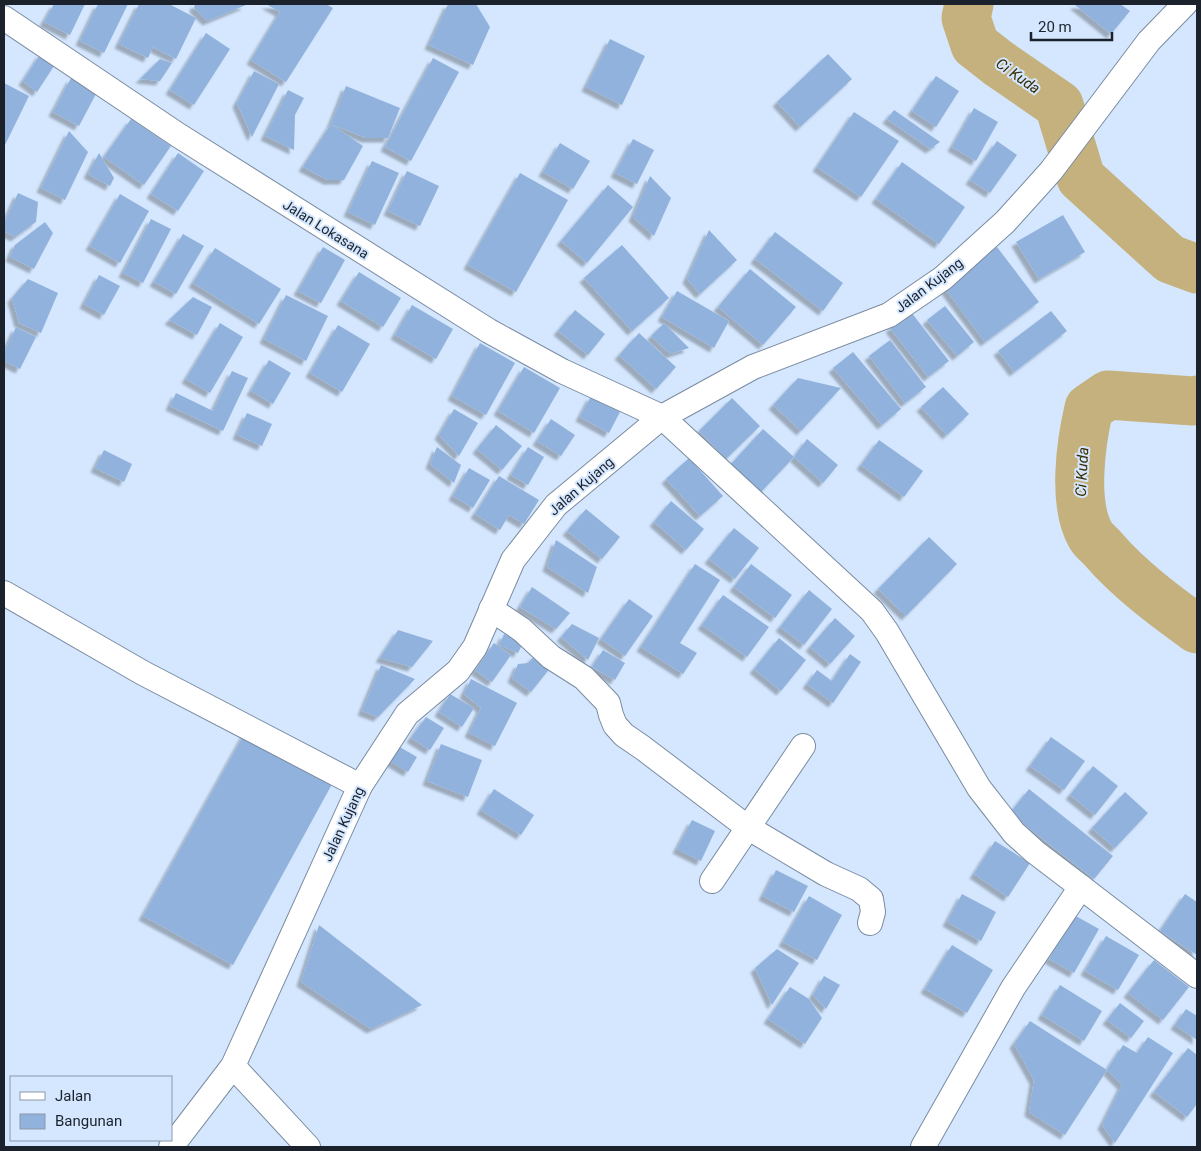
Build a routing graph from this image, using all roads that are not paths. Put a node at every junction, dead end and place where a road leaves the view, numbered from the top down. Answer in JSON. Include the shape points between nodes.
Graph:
{"nodes":[{"id":1,"x":1186,"y":4,"type":"edge"},
{"id":2,"x":4,"y":18,"type":"edge"},
{"id":3,"x":662,"y":418,"type":"junction"},
{"id":4,"x":4,"y":593,"type":"edge"},
{"id":5,"x":492,"y":609,"type":"junction"},
{"id":6,"x":803,"y":746,"type":"dead end"},
{"id":7,"x":360,"y":786,"type":"junction"},
{"id":8,"x":747,"y":827,"type":"junction"},
{"id":9,"x":712,"y":881,"type":"dead end"},
{"id":10,"x":1080,"y":888,"type":"junction"},
{"id":11,"x":870,"y":923,"type":"dead end"},
{"id":12,"x":1197,"y":976,"type":"edge"},
{"id":13,"x":233,"y":1066,"type":"junction"},
{"id":14,"x":171,"y":1147,"type":"edge"},
{"id":15,"x":308,"y":1147,"type":"edge"},
{"id":16,"x":923,"y":1147,"type":"edge"}],
"edges":[{"from":1,"to":3,"type":"street","name":"Jalan Kujang","via":[[1149,41],[1051,171],[1006,222],[943,278],[888,315],[754,367]]},
{"from":2,"to":3,"type":"street","name":"Jalan Lokasana","via":[[178,135],[488,331],[562,371]]},
{"from":3,"to":5,"type":"street","name":"Jalan Kujang","via":[[556,505],[513,560]]},
{"from":3,"to":10,"type":"street","name":"Jalan Lokasana","via":[[872,611],[996,812],[1014,833]]},
{"from":4,"to":7,"type":"street","via":[[143,673]]},
{"from":5,"to":7,"type":"street","name":"Jalan Kujang","via":[[475,647],[458,671],[408,714]]},
{"from":5,"to":8,"type":"street","via":[[522,630],[551,657],[584,678],[608,703],[615,725],[624,735]]},
{"from":6,"to":8,"type":"street"},
{"from":7,"to":13,"type":"street","name":"Jalan Kujang"},
{"from":8,"to":9,"type":"street"},
{"from":8,"to":11,"type":"street","via":[[872,899]]},
{"from":10,"to":12,"type":"street","name":"Jalan Lokasana"},
{"from":10,"to":16,"type":"street","via":[[1013,988]]},
{"from":13,"to":14,"type":"street","name":"Jalan Kujang"},
{"from":13,"to":15,"type":"street"}]}
